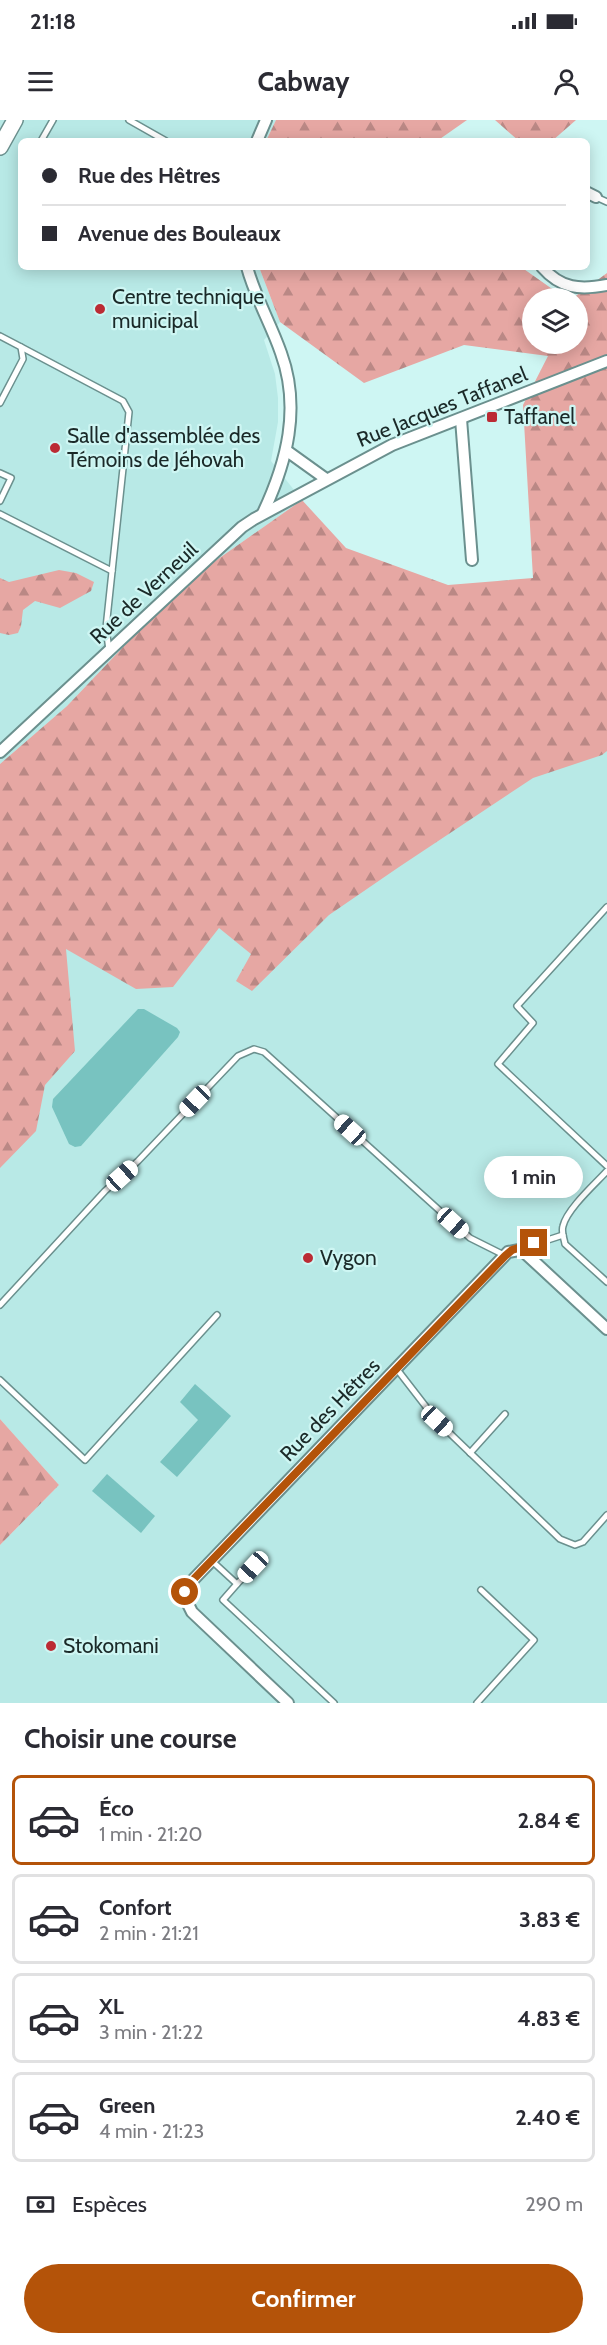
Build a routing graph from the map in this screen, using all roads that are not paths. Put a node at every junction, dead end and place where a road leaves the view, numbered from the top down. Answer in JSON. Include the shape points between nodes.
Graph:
{"nodes":[{"id":1,"x":15,"y":120,"type":"edge"},
{"id":2,"x":53,"y":120,"type":"edge"},
{"id":3,"x":129,"y":120,"type":"edge"},
{"id":4,"x":266,"y":120,"type":"edge"},
{"id":5,"x":43,"y":138,"type":"edge"},
{"id":6,"x":161,"y":138,"type":"edge"},
{"id":7,"x":258,"y":138,"type":"edge"},
{"id":8,"x":0,"y":147,"type":"edge"},
{"id":9,"x":591,"y":195,"type":"edge"},
{"id":10,"x":607,"y":202,"type":"edge"},
{"id":11,"x":248,"y":270,"type":"edge"},
{"id":12,"x":545,"y":270,"type":"edge"},
{"id":13,"x":607,"y":285,"type":"edge"},
{"id":14,"x":0,"y":336,"type":"edge"},
{"id":15,"x":21,"y":347,"type":"junction"},
{"id":16,"x":607,"y":362,"type":"edge"},
{"id":17,"x":0,"y":404,"type":"edge"},
{"id":18,"x":461,"y":419,"type":"junction"},
{"id":19,"x":287,"y":450,"type":"junction"},
{"id":20,"x":0,"y":473,"type":"edge"},
{"id":21,"x":326,"y":479,"type":"junction"},
{"id":22,"x":0,"y":501,"type":"edge"},
{"id":23,"x":263,"y":513,"type":"junction"},
{"id":24,"x":0,"y":514,"type":"edge"},
{"id":25,"x":472,"y":560,"type":"dead end"},
{"id":26,"x":112,"y":571,"type":"junction"},
{"id":27,"x":109,"y":652,"type":"junction"},
{"id":28,"x":0,"y":752,"type":"edge"},
{"id":29,"x":607,"y":907,"type":"edge"},
{"id":30,"x":607,"y":1166,"type":"edge"},
{"id":31,"x":607,"y":1171,"type":"edge"},
{"id":32,"x":563,"y":1235,"type":"junction"},
{"id":33,"x":519,"y":1250,"type":"junction"},
{"id":34,"x":505,"y":1256,"type":"junction"},
{"id":35,"x":607,"y":1282,"type":"edge"},
{"id":36,"x":0,"y":1305,"type":"edge"},
{"id":37,"x":217,"y":1315,"type":"dead end"},
{"id":38,"x":607,"y":1329,"type":"edge"},
{"id":39,"x":396,"y":1368,"type":"junction"},
{"id":40,"x":0,"y":1380,"type":"edge"},
{"id":41,"x":505,"y":1414,"type":"dead end"},
{"id":42,"x":470,"y":1452,"type":"junction"},
{"id":43,"x":607,"y":1515,"type":"edge"},
{"id":44,"x":212,"y":1561,"type":"junction"},
{"id":45,"x":253,"y":1567,"type":"dead end"},
{"id":46,"x":237,"y":1584,"type":"junction"},
{"id":47,"x":481,"y":1590,"type":"dead end"},
{"id":48,"x":288,"y":1703,"type":"edge"},
{"id":49,"x":334,"y":1703,"type":"edge"},
{"id":50,"x":477,"y":1703,"type":"edge"}],
"edges":[{"from":1,"to":8,"type":"main road"},
{"from":2,"to":5,"type":"lane"},
{"from":3,"to":6,"type":"lane"},
{"from":4,"to":7,"type":"street"},
{"from":9,"to":10,"type":"lane"},
{"from":11,"to":19,"type":"street","via":[[284,361],[290,406]]},
{"from":12,"to":13,"type":"street","via":[[569,287]]},
{"from":14,"to":15,"type":"lane"},
{"from":15,"to":17,"type":"lane","via":[[23,359]]},
{"from":15,"to":26,"type":"lane","via":[[123,401],[129,412]]},
{"from":16,"to":18,"type":"street","name":"Rue Jacques Taffanel"},
{"from":18,"to":21,"type":"street","name":"Rue Jacques Taffanel","via":[[392,446]]},
{"from":18,"to":25,"type":"street"},
{"from":19,"to":21,"type":"street"},
{"from":19,"to":23,"type":"street"},
{"from":20,"to":22,"type":"lane","via":[[11,478]]},
{"from":21,"to":23,"type":"street","name":"Rue de Verneuil"},
{"from":23,"to":27,"type":"street","name":"Rue de Verneuil"},
{"from":24,"to":26,"type":"lane"},
{"from":26,"to":27,"type":"lane","via":[[106,628]]},
{"from":27,"to":28,"type":"street","name":"Rue de Verneuil"},
{"from":29,"to":30,"type":"lane","via":[[517,1006],[533,1023],[498,1064]]},
{"from":31,"to":32,"type":"lane","via":[[568,1214]]},
{"from":32,"to":33,"type":"lane"},
{"from":32,"to":35,"type":"lane","via":[[565,1244]]},
{"from":33,"to":34,"type":"street"},
{"from":33,"to":38,"type":"street"},
{"from":34,"to":36,"type":"lane","via":[[470,1238],[264,1052],[254,1049],[238,1056]]},
{"from":34,"to":39,"type":"street","name":"Rue des Hêtres"},
{"from":37,"to":40,"type":"lane","via":[[85,1460]]},
{"from":39,"to":42,"type":"lane","via":[[437,1421]]},
{"from":39,"to":44,"type":"street","name":"Rue des Hêtres"},
{"from":41,"to":42,"type":"lane"},
{"from":42,"to":43,"type":"lane","via":[[568,1543],[583,1542]]},
{"from":44,"to":46,"type":"lane"},
{"from":44,"to":48,"type":"street","name":"Rue des Hêtres","via":[[190,1583],[185,1592],[186,1603]]},
{"from":45,"to":46,"type":"lane"},
{"from":46,"to":49,"type":"lane","via":[[223,1600]]},
{"from":47,"to":50,"type":"lane","via":[[534,1640]]}]}
